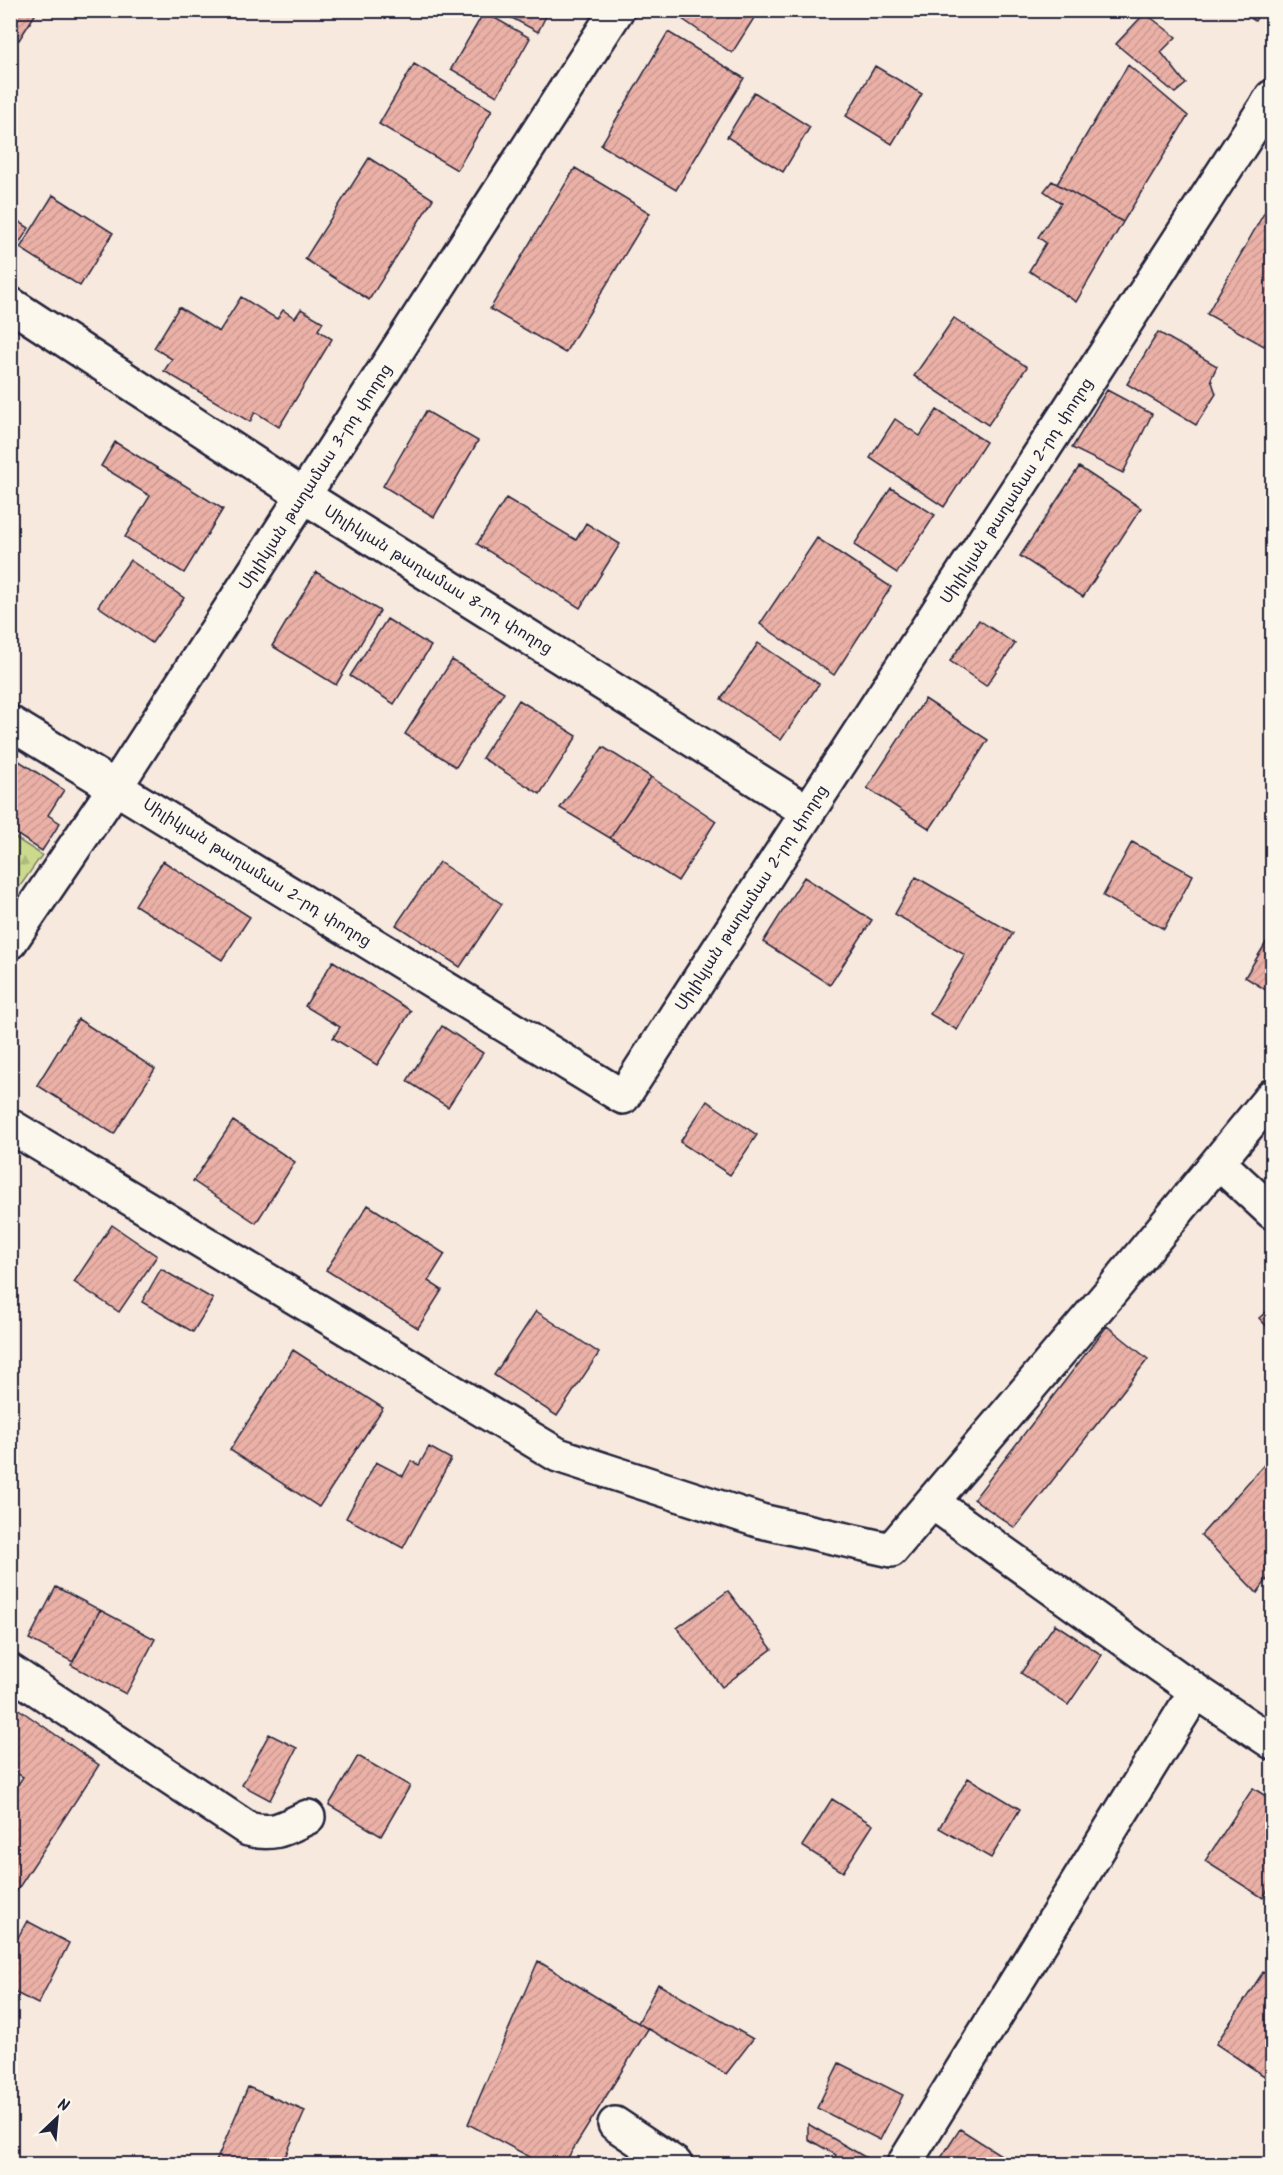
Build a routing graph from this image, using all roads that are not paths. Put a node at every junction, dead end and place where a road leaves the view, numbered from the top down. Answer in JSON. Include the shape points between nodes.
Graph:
{"nodes":[{"id":1,"x":617,"y":10,"type":"edge"},
{"id":2,"x":1272,"y":98,"type":"edge"},
{"id":3,"x":10,"y":304,"type":"edge"},
{"id":4,"x":304,"y":496,"type":"junction"},
{"id":5,"x":10,"y":723,"type":"edge"},
{"id":6,"x":116,"y":786,"type":"junction"},
{"id":7,"x":808,"y":812,"type":"junction"},
{"id":8,"x":10,"y":942,"type":"edge"},
{"id":9,"x":1272,"y":1096,"type":"edge"},
{"id":10,"x":10,"y":1126,"type":"edge"},
{"id":11,"x":1218,"y":1162,"type":"junction"},
{"id":12,"x":1272,"y":1212,"type":"edge"},
{"id":13,"x":932,"y":1503,"type":"junction"},
{"id":14,"x":10,"y":1671,"type":"edge"},
{"id":15,"x":1196,"y":1691,"type":"junction"},
{"id":16,"x":1272,"y":1742,"type":"edge"},
{"id":17,"x":308,"y":1817,"type":"dead end"},
{"id":18,"x":615,"y":2124,"type":"dead end"},
{"id":19,"x":675,"y":2164,"type":"edge"},
{"id":20,"x":904,"y":2164,"type":"edge"}],
"edges":[{"from":1,"to":4,"type":"street","name":"Սիլիկյան թաղամաս 3-րդ փողոց"},
{"from":2,"to":7,"type":"street","name":"Սիլիկյան թաղամաս 2-րդ փողոց"},
{"from":3,"to":4,"type":"street","name":"Սիլիկյան թաղամաս 8-րդ փողոց"},
{"from":4,"to":6,"type":"street","name":"Սիլիկյան թաղամաս 3-րդ փողոց"},
{"from":4,"to":7,"type":"street","name":"Սիլիկյան թաղամաս 8-րդ փողոց"},
{"from":5,"to":6,"type":"street","name":"Սիլիկյան թաղամաս 2-րդ փողոց"},
{"from":6,"to":7,"type":"street","name":"Սիլիկյան թաղամաս 2-րդ փողոց","via":[[623,1097]]},
{"from":6,"to":8,"type":"street","name":"Սիլիկյան թաղամաս 3-րդ փողոց"},
{"from":9,"to":11,"type":"street"},
{"from":10,"to":13,"type":"street","via":[[558,1455],[761,1521],[891,1550]]},
{"from":11,"to":12,"type":"street"},
{"from":11,"to":13,"type":"street"},
{"from":13,"to":15,"type":"street"},
{"from":14,"to":17,"type":"street","via":[[248,1829],[261,1833],[278,1831]]},
{"from":15,"to":16,"type":"street"},
{"from":15,"to":20,"type":"street"},
{"from":18,"to":19,"type":"street"}]}
